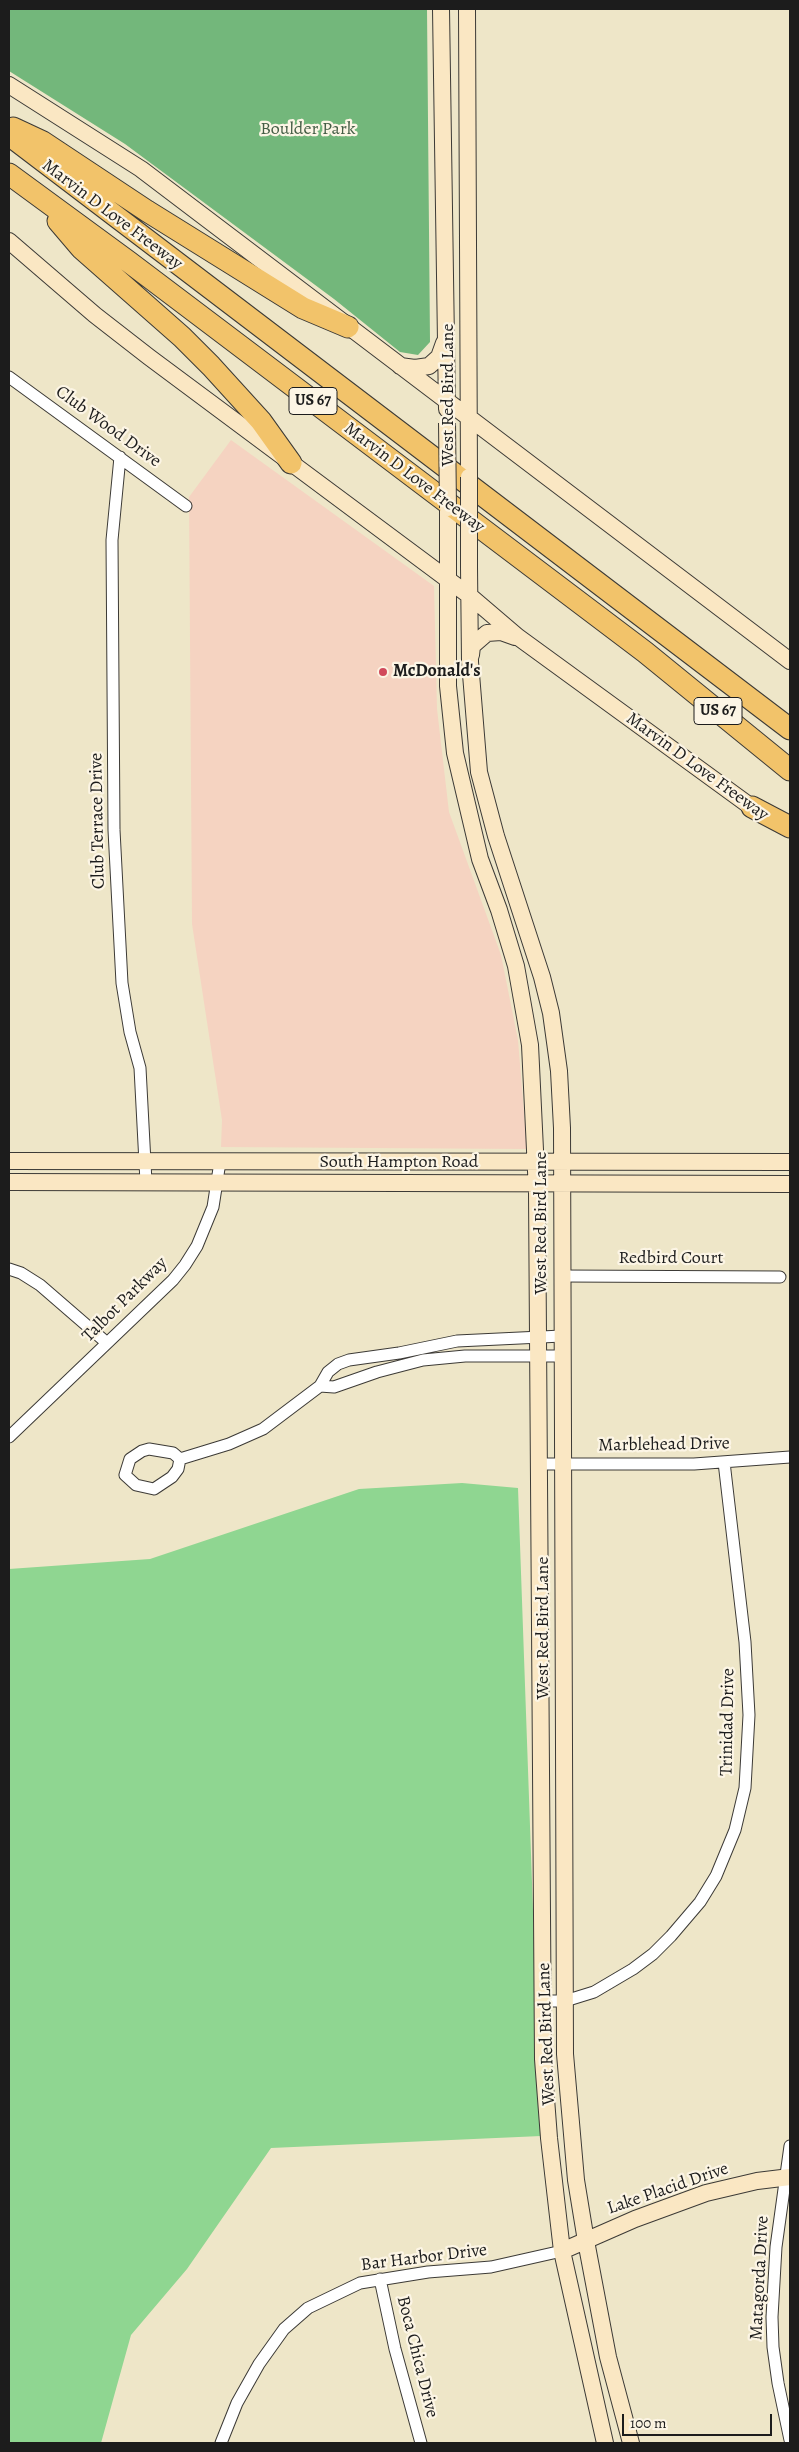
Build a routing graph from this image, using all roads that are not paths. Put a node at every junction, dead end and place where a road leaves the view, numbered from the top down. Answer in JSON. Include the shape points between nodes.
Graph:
{"nodes":[{"id":1,"x":441,"y":9,"type":"edge"},
{"id":2,"x":468,"y":9,"type":"edge"},
{"id":3,"x":9,"y":86,"type":"edge"},
{"id":4,"x":9,"y":125,"type":"edge"},
{"id":5,"x":9,"y":135,"type":"edge"},
{"id":6,"x":468,"y":137,"type":"junction"},
{"id":7,"x":442,"y":138,"type":"junction"},
{"id":8,"x":9,"y":174,"type":"edge"},
{"id":9,"x":35,"y":194,"type":"junction"},
{"id":10,"x":9,"y":241,"type":"edge"},
{"id":11,"x":348,"y":327,"type":"junction"},
{"id":12,"x":446,"y":333,"type":"junction"},
{"id":13,"x":400,"y":366,"type":"junction"},
{"id":14,"x":9,"y":377,"type":"edge"},
{"id":15,"x":447,"y":402,"type":"junction"},
{"id":16,"x":469,"y":418,"type":"junction"},
{"id":17,"x":120,"y":458,"type":"junction"},
{"id":18,"x":291,"y":463,"type":"junction"},
{"id":19,"x":186,"y":506,"type":"dead end"},
{"id":20,"x":448,"y":581,"type":"junction"},
{"id":21,"x":470,"y":596,"type":"junction"},
{"id":22,"x":518,"y":637,"type":"junction"},
{"id":23,"x":790,"y":661,"type":"edge"},
{"id":24,"x":470,"y":662,"type":"junction"},
{"id":25,"x":790,"y":728,"type":"edge"},
{"id":26,"x":474,"y":731,"type":"junction"},
{"id":27,"x":452,"y":734,"type":"junction"},
{"id":28,"x":790,"y":770,"type":"edge"},
{"id":29,"x":752,"y":807,"type":"junction"},
{"id":30,"x":790,"y":827,"type":"edge"},
{"id":31,"x":790,"y":837,"type":"edge"},
{"id":32,"x":532,"y":940,"type":"junction"},
{"id":33,"x":510,"y":946,"type":"junction"},
{"id":34,"x":9,"y":1161,"type":"edge"},
{"id":35,"x":145,"y":1161,"type":"junction"},
{"id":36,"x":220,"y":1162,"type":"junction"},
{"id":37,"x":790,"y":1162,"type":"edge"},
{"id":38,"x":537,"y":1163,"type":"junction"},
{"id":39,"x":561,"y":1163,"type":"junction"},
{"id":40,"x":9,"y":1182,"type":"edge"},
{"id":41,"x":146,"y":1182,"type":"junction"},
{"id":42,"x":216,"y":1182,"type":"junction"},
{"id":43,"x":537,"y":1182,"type":"junction"},
{"id":44,"x":561,"y":1182,"type":"junction"},
{"id":45,"x":790,"y":1184,"type":"edge"},
{"id":46,"x":9,"y":1269,"type":"edge"},
{"id":47,"x":562,"y":1276,"type":"junction"},
{"id":48,"x":780,"y":1278,"type":"dead end"},
{"id":49,"x":562,"y":1336,"type":"junction"},
{"id":50,"x":538,"y":1337,"type":"junction"},
{"id":51,"x":466,"y":1340,"type":"junction"},
{"id":52,"x":107,"y":1343,"type":"junction"},
{"id":53,"x":412,"y":1350,"type":"junction"},
{"id":54,"x":539,"y":1355,"type":"junction"},
{"id":55,"x":367,"y":1356,"type":"junction"},
{"id":56,"x":466,"y":1356,"type":"junction"},
{"id":57,"x":563,"y":1356,"type":"junction"},
{"id":58,"x":417,"y":1362,"type":"junction"},
{"id":59,"x":376,"y":1372,"type":"junction"},
{"id":60,"x":320,"y":1386,"type":"junction"},
{"id":61,"x":9,"y":1437,"type":"edge"},
{"id":62,"x":790,"y":1457,"type":"edge"},
{"id":63,"x":180,"y":1459,"type":"junction"},
{"id":64,"x":724,"y":1462,"type":"junction"},
{"id":65,"x":539,"y":1464,"type":"junction"},
{"id":66,"x":563,"y":1464,"type":"junction"},
{"id":67,"x":540,"y":1503,"type":"junction"},
{"id":68,"x":563,"y":1503,"type":"junction"},
{"id":69,"x":543,"y":2002,"type":"junction"},
{"id":70,"x":565,"y":2002,"type":"junction"},
{"id":71,"x":790,"y":2146,"type":"edge"},
{"id":72,"x":787,"y":2178,"type":"edge"},
{"id":73,"x":586,"y":2241,"type":"junction"},
{"id":74,"x":562,"y":2251,"type":"junction"},
{"id":75,"x":380,"y":2280,"type":"junction"},
{"id":76,"x":790,"y":2440,"type":"edge"},
{"id":77,"x":221,"y":2443,"type":"edge"},
{"id":78,"x":421,"y":2443,"type":"edge"},
{"id":79,"x":605,"y":2443,"type":"edge"},
{"id":80,"x":631,"y":2443,"type":"edge"}],
"edges":[{"from":1,"to":7,"type":"main road","name":"West Red Bird Lane"},
{"from":2,"to":6,"type":"main road","name":"West Red Bird Lane"},
{"from":3,"to":11,"type":"main road","via":[[141,169]]},
{"from":4,"to":11,"type":"highway","via":[[43,142],[303,308]]},
{"from":5,"to":25,"type":"highway","name":"Marvin D Love Freeway","number":"US 67"},
{"from":6,"to":7,"type":"main road"},
{"from":6,"to":16,"type":"main road","name":"West Red Bird Lane"},
{"from":7,"to":12,"type":"main road","name":"West Red Bird Lane"},
{"from":8,"to":9,"type":"highway","name":"Marvin D Love Freeway","number":"US 67"},
{"from":9,"to":18,"type":"highway","via":[[81,248],[211,366],[261,421]]},
{"from":9,"to":28,"type":"highway","name":"Marvin D Love Freeway","number":"US 67","via":[[645,652]]},
{"from":10,"to":18,"type":"main road","name":"Marvin D Love Freeway","via":[[94,315]]},
{"from":11,"to":13,"type":"main road"},
{"from":12,"to":13,"type":"main road","via":[[439,357],[429,366]]},
{"from":12,"to":15,"type":"main road","name":"West Red Bird Lane"},
{"from":13,"to":15,"type":"main road"},
{"from":14,"to":17,"type":"street","name":"Club Wood Drive"},
{"from":15,"to":16,"type":"main road"},
{"from":15,"to":20,"type":"main road","name":"West Red Bird Lane","bridge":true},
{"from":16,"to":21,"type":"main road","name":"West Red Bird Lane","bridge":true},
{"from":16,"to":23,"type":"main road"},
{"from":17,"to":19,"type":"street","name":"Club Wood Drive"},
{"from":17,"to":35,"type":"street","name":"Club Terrace Drive","via":[[112,540],[115,848],[122,983],[140,1068]]},
{"from":18,"to":20,"type":"main road","name":"Marvin D Love Freeway"},
{"from":20,"to":21,"type":"main road","name":"Marvin D Love Freeway"},
{"from":20,"to":27,"type":"main road","name":"West Red Bird Lane","via":[[448,686]]},
{"from":21,"to":22,"type":"main road","name":"Marvin D Love Freeway"},
{"from":21,"to":24,"type":"main road","name":"West Red Bird Lane"},
{"from":22,"to":24,"type":"main road","via":[[501,632],[487,633],[472,646]]},
{"from":22,"to":29,"type":"main road","name":"Marvin D Love Freeway"},
{"from":24,"to":26,"type":"main road","name":"West Red Bird Lane"},
{"from":26,"to":27,"type":"main road"},
{"from":26,"to":32,"type":"main road","name":"West Red Bird Lane","via":[[485,798]]},
{"from":27,"to":33,"type":"main road","name":"West Red Bird Lane","via":[[476,844]]},
{"from":29,"to":30,"type":"highway"},
{"from":29,"to":31,"type":"main road","name":"Marvin D Love Freeway"},
{"from":32,"to":33,"type":"main road"},
{"from":32,"to":39,"type":"main road","name":"West Red Bird Lane","via":[[551,1013],[559,1071]]},
{"from":33,"to":38,"type":"main road","name":"West Red Bird Lane","via":[[530,1045]]},
{"from":34,"to":35,"type":"main road","name":"South Hampton Road"},
{"from":35,"to":36,"type":"main road","name":"South Hampton Road"},
{"from":35,"to":41,"type":"street","name":"Club Terrace Drive"},
{"from":36,"to":38,"type":"main road","name":"South Hampton Road"},
{"from":36,"to":42,"type":"street","name":"Talbot Parkway"},
{"from":37,"to":39,"type":"main road","name":"South Hampton Road"},
{"from":38,"to":39,"type":"main road","name":"South Hampton Road"},
{"from":38,"to":43,"type":"main road","name":"West Red Bird Lane"},
{"from":39,"to":44,"type":"main road","name":"West Red Bird Lane"},
{"from":40,"to":41,"type":"main road","name":"South Hampton Road"},
{"from":41,"to":42,"type":"main road","name":"South Hampton Road"},
{"from":42,"to":43,"type":"main road","name":"South Hampton Road"},
{"from":42,"to":52,"type":"street","name":"Talbot Parkway","via":[[213,1207],[197,1246],[185,1265]]},
{"from":43,"to":44,"type":"main road","name":"South Hampton Road"},
{"from":43,"to":50,"type":"main road","name":"West Red Bird Lane"},
{"from":44,"to":45,"type":"main road","name":"South Hampton Road"},
{"from":44,"to":47,"type":"main road","name":"West Red Bird Lane"},
{"from":46,"to":52,"type":"street","via":[[40,1285]]},
{"from":47,"to":48,"type":"street","name":"Redbird Court"},
{"from":47,"to":49,"type":"main road","name":"West Red Bird Lane"},
{"from":49,"to":50,"type":"street"},
{"from":49,"to":57,"type":"main road","name":"West Red Bird Lane"},
{"from":50,"to":51,"type":"street"},
{"from":50,"to":54,"type":"main road","name":"West Red Bird Lane"},
{"from":51,"to":53,"type":"street"},
{"from":51,"to":56,"type":"street"},
{"from":52,"to":61,"type":"street","name":"Talbot Parkway"},
{"from":53,"to":55,"type":"street"},
{"from":53,"to":58,"type":"street"},
{"from":54,"to":56,"type":"street"},
{"from":54,"to":57,"type":"street"},
{"from":54,"to":65,"type":"main road","name":"West Red Bird Lane"},
{"from":55,"to":59,"type":"street"},
{"from":55,"to":60,"type":"street","via":[[338,1364],[328,1372]]},
{"from":56,"to":58,"type":"street"},
{"from":57,"to":66,"type":"main road","name":"West Red Bird Lane"},
{"from":58,"to":59,"type":"street"},
{"from":59,"to":60,"type":"street","via":[[334,1387]]},
{"from":60,"to":63,"type":"street","via":[[263,1429],[229,1444]]},
{"from":62,"to":64,"type":"street","name":"Marblehead Drive"},
{"from":63,"to":63,"type":"street","via":[[163,1450],[142,1451],[130,1460],[125,1475],[136,1485],[154,1489],[172,1477]]},
{"from":64,"to":66,"type":"street","name":"Marblehead Drive"},
{"from":64,"to":70,"type":"street","name":"Trinidad Drive","via":[[745,1642],[749,1715],[745,1788],[735,1830],[716,1876],[700,1902],[671,1936],[633,1969],[594,1992]]},
{"from":65,"to":66,"type":"street","name":"Marblehead Drive"},
{"from":65,"to":67,"type":"main road","name":"West Red Bird Lane"},
{"from":66,"to":68,"type":"main road","name":"West Red Bird Lane"},
{"from":67,"to":68,"type":"main road"},
{"from":67,"to":69,"type":"main road","name":"West Red Bird Lane"},
{"from":68,"to":70,"type":"main road","name":"West Red Bird Lane"},
{"from":69,"to":70,"type":"street","name":"Trinidad Drive"},
{"from":69,"to":74,"type":"main road","name":"West Red Bird Lane","via":[[549,2138]]},
{"from":70,"to":73,"type":"main road","name":"West Red Bird Lane","via":[[570,2121]]},
{"from":71,"to":72,"type":"street","name":"Matagorda Drive"},
{"from":72,"to":73,"type":"main road","name":"Lake Placid Drive","via":[[757,2181],[706,2193]]},
{"from":72,"to":76,"type":"street","name":"Matagorda Drive","via":[[776,2247],[772,2317],[778,2383]]},
{"from":73,"to":74,"type":"main road","name":"Lake Placid Drive"},
{"from":73,"to":80,"type":"main road","name":"West Red Bird Lane","via":[[608,2357]]},
{"from":74,"to":75,"type":"street","name":"Bar Harbor Drive","via":[[491,2267]]},
{"from":74,"to":79,"type":"main road","name":"West Red Bird Lane"},
{"from":75,"to":77,"type":"street","name":"Bar Harbor Drive","via":[[344,2289],[308,2308],[284,2329],[237,2403]]},
{"from":75,"to":78,"type":"street","name":"Boca Chica Drive"}]}
